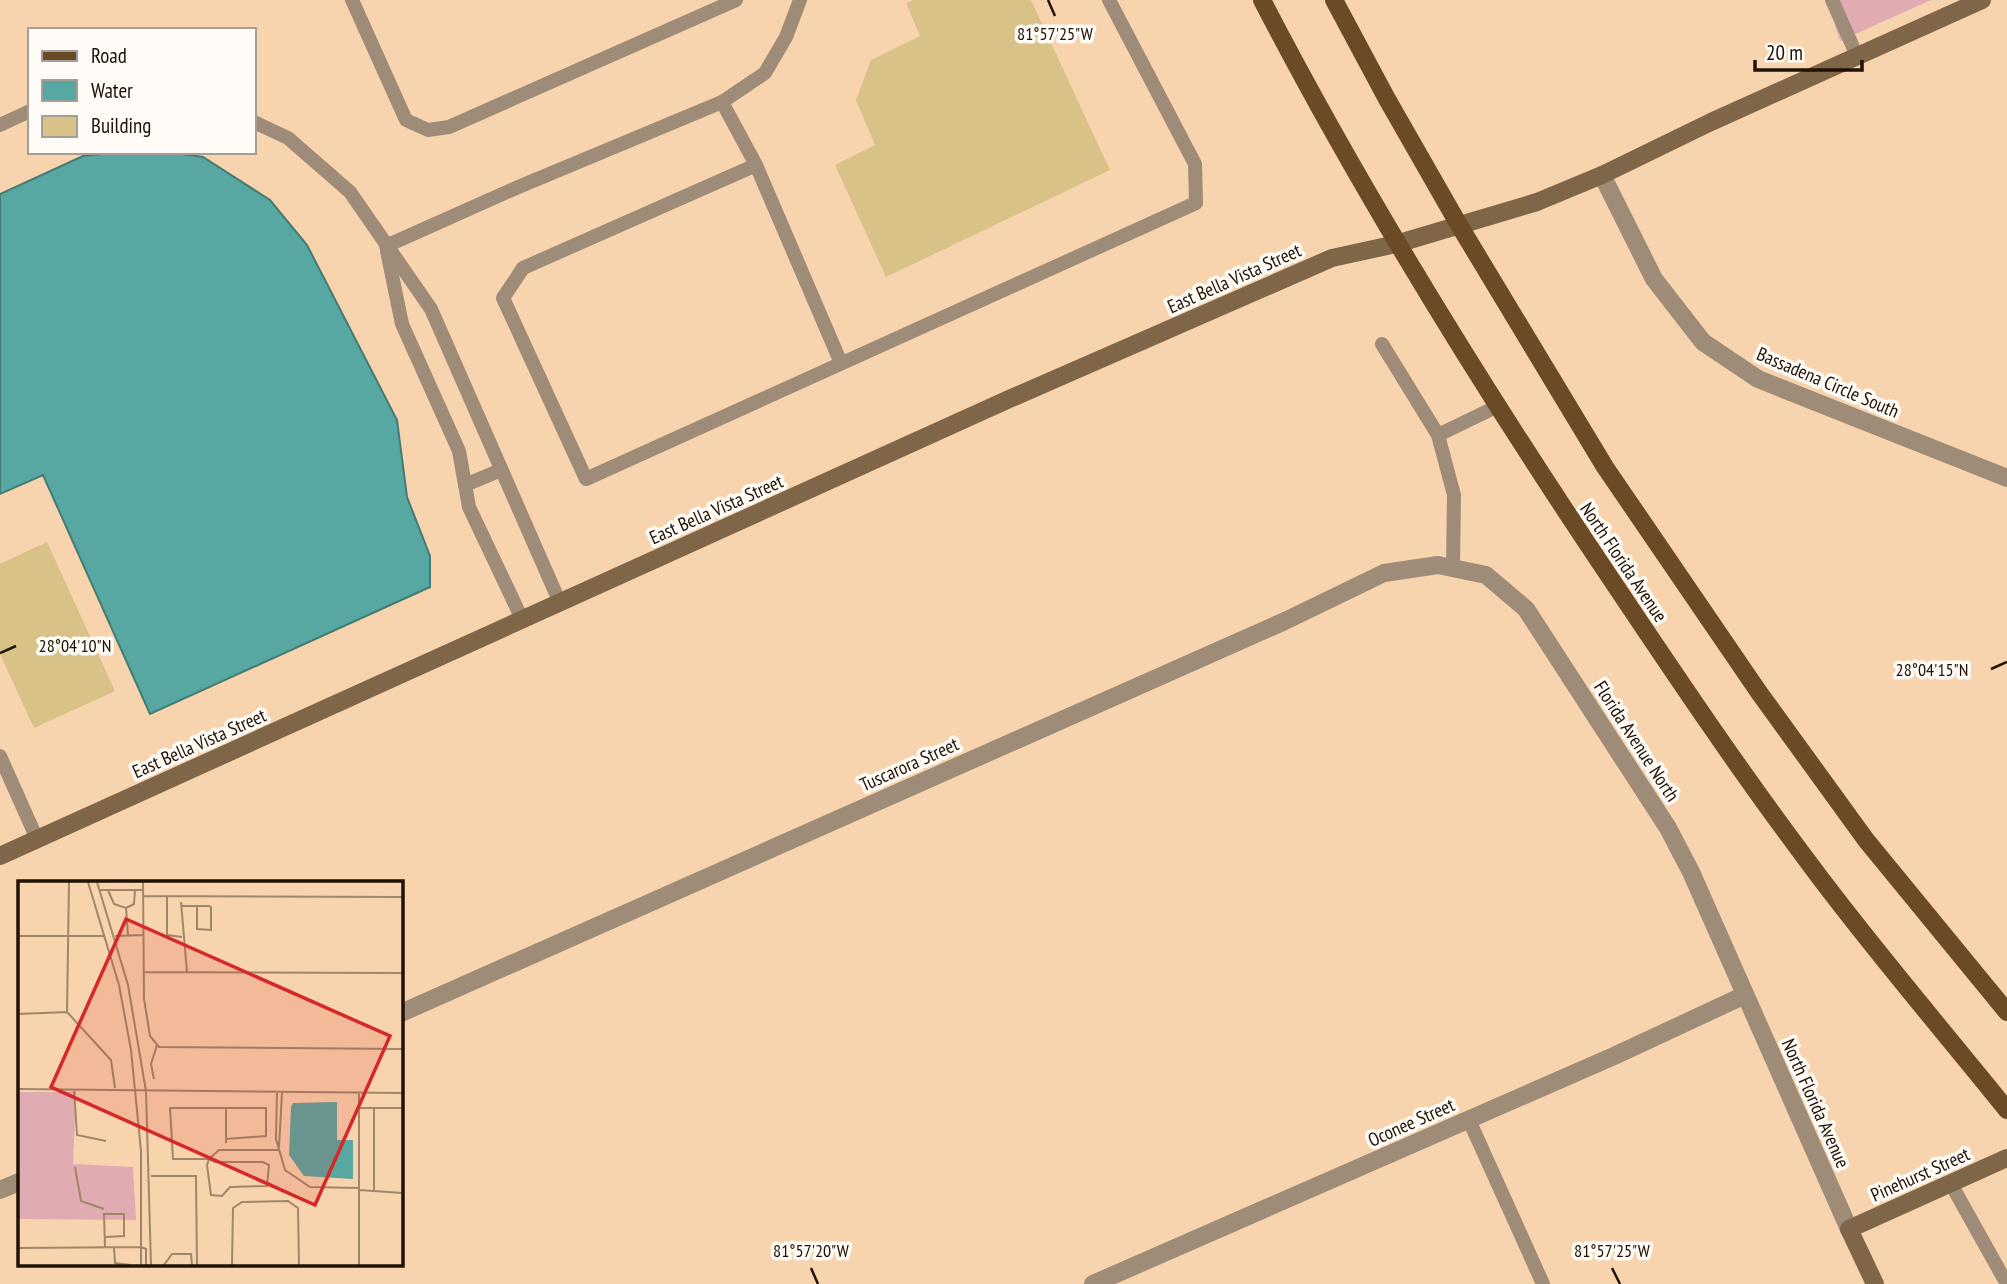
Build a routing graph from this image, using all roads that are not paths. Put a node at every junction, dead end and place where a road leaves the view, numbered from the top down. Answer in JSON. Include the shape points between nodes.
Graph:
{"nodes":[{"id":1,"x":352,"y":0,"type":"edge"},
{"id":2,"x":736,"y":0,"type":"edge"},
{"id":3,"x":800,"y":0,"type":"edge"},
{"id":4,"x":1109,"y":0,"type":"edge"},
{"id":5,"x":1262,"y":0,"type":"edge"},
{"id":6,"x":1334,"y":0,"type":"edge"},
{"id":7,"x":1832,"y":0,"type":"edge"},
{"id":8,"x":1982,"y":0,"type":"edge"},
{"id":9,"x":1857,"y":56,"type":"junction"},
{"id":10,"x":722,"y":102,"type":"junction"},
{"id":11,"x":28,"y":112,"type":"edge"},
{"id":12,"x":256,"y":123,"type":"edge"},
{"id":13,"x":0,"y":125,"type":"edge"},
{"id":14,"x":756,"y":165,"type":"junction"},
{"id":15,"x":1602,"y":175,"type":"junction"},
{"id":16,"x":1459,"y":225,"type":"junction"},
{"id":17,"x":1396,"y":243,"type":"junction"},
{"id":18,"x":386,"y":246,"type":"junction"},
{"id":19,"x":1382,"y":344,"type":"dead end"},
{"id":20,"x":841,"y":363,"type":"junction"},
{"id":21,"x":1498,"y":406,"type":"junction"},
{"id":22,"x":1438,"y":435,"type":"junction"},
{"id":23,"x":501,"y":470,"type":"junction"},
{"id":24,"x":2007,"y":478,"type":"edge"},
{"id":25,"x":466,"y":485,"type":"junction"},
{"id":26,"x":1445,"y":567,"type":"junction"},
{"id":27,"x":560,"y":603,"type":"junction"},
{"id":28,"x":522,"y":620,"type":"junction"},
{"id":29,"x":0,"y":756,"type":"edge"},
{"id":30,"x":37,"y":839,"type":"junction"},
{"id":31,"x":0,"y":856,"type":"edge"},
{"id":32,"x":1745,"y":995,"type":"junction"},
{"id":33,"x":2007,"y":1012,"type":"edge"},
{"id":34,"x":402,"y":1013,"type":"edge"},
{"id":35,"x":2007,"y":1110,"type":"edge"},
{"id":36,"x":1469,"y":1119,"type":"junction"},
{"id":37,"x":2007,"y":1158,"type":"edge"},
{"id":38,"x":18,"y":1182,"type":"edge"},
{"id":39,"x":1951,"y":1184,"type":"junction"},
{"id":40,"x":0,"y":1191,"type":"edge"},
{"id":41,"x":1849,"y":1228,"type":"junction"},
{"id":42,"x":1093,"y":1284,"type":"edge"},
{"id":43,"x":1543,"y":1284,"type":"edge"},
{"id":44,"x":1875,"y":1284,"type":"edge"},
{"id":45,"x":2007,"y":1284,"type":"edge"}],
"edges":[{"from":1,"to":2,"type":"lane","via":[[406,120],[428,130],[449,127]]},
{"from":3,"to":10,"type":"lane","via":[[765,73]]},
{"from":4,"to":20,"type":"lane","via":[[1195,164],[1196,203]]},
{"from":5,"to":17,"type":"main road","name":"North Florida Avenue"},
{"from":6,"to":16,"type":"main road","name":"North Florida Avenue"},
{"from":7,"to":9,"type":"lane"},
{"from":8,"to":9,"type":"street","name":"East Bella Vista Street"},
{"from":9,"to":15,"type":"street","name":"East Bella Vista Street"},
{"from":10,"to":14,"type":"lane"},
{"from":10,"to":18,"type":"lane"},
{"from":11,"to":13,"type":"lane"},
{"from":12,"to":18,"type":"lane","via":[[288,138],[350,191]]},
{"from":14,"to":20,"type":"lane"},
{"from":14,"to":20,"type":"lane","via":[[523,268],[503,298],[586,480]]},
{"from":15,"to":16,"type":"street","name":"East Bella Vista Street"},
{"from":15,"to":24,"type":"street","name":"Bassadena Circle South","via":[[1654,279],[1703,342],[1758,379]]},
{"from":16,"to":17,"type":"street","name":"East Bella Vista Street"},
{"from":16,"to":33,"type":"main road","name":"North Florida Avenue","via":[[1605,467],[1758,691],[1867,840]]},
{"from":17,"to":21,"type":"main road","name":"North Florida Avenue"},
{"from":17,"to":27,"type":"street","name":"East Bella Vista Street","via":[[1332,258]]},
{"from":18,"to":23,"type":"lane","via":[[430,309]]},
{"from":18,"to":25,"type":"lane","via":[[402,324],[459,451]]},
{"from":19,"to":22,"type":"lane"},
{"from":21,"to":22,"type":"lane"},
{"from":21,"to":35,"type":"main road","name":"North Florida Avenue","via":[[1699,711],[1802,854]]},
{"from":22,"to":26,"type":"lane","via":[[1454,495]]},
{"from":23,"to":25,"type":"lane"},
{"from":23,"to":27,"type":"lane"},
{"from":25,"to":28,"type":"lane","via":[[469,507]]},
{"from":26,"to":32,"type":"street","name":"Florida Avenue North","via":[[1486,575],[1526,609],[1668,828]]},
{"from":26,"to":34,"type":"street","name":"Tuscarora Street","via":[[1384,573]]},
{"from":27,"to":28,"type":"street","name":"East Bella Vista Street"},
{"from":28,"to":30,"type":"street","name":"East Bella Vista Street"},
{"from":29,"to":30,"type":"lane"},
{"from":30,"to":31,"type":"street","name":"East Bella Vista Street"},
{"from":32,"to":36,"type":"street","name":"Oconee Street"},
{"from":32,"to":41,"type":"street","name":"North Florida Avenue"},
{"from":36,"to":42,"type":"street","name":"Oconee Street"},
{"from":36,"to":43,"type":"lane"},
{"from":37,"to":39,"type":"street","name":"Pinehurst Street"},
{"from":38,"to":40,"type":"street"},
{"from":39,"to":41,"type":"street","name":"Pinehurst Street"},
{"from":39,"to":45,"type":"lane"},
{"from":41,"to":44,"type":"street"}]}
